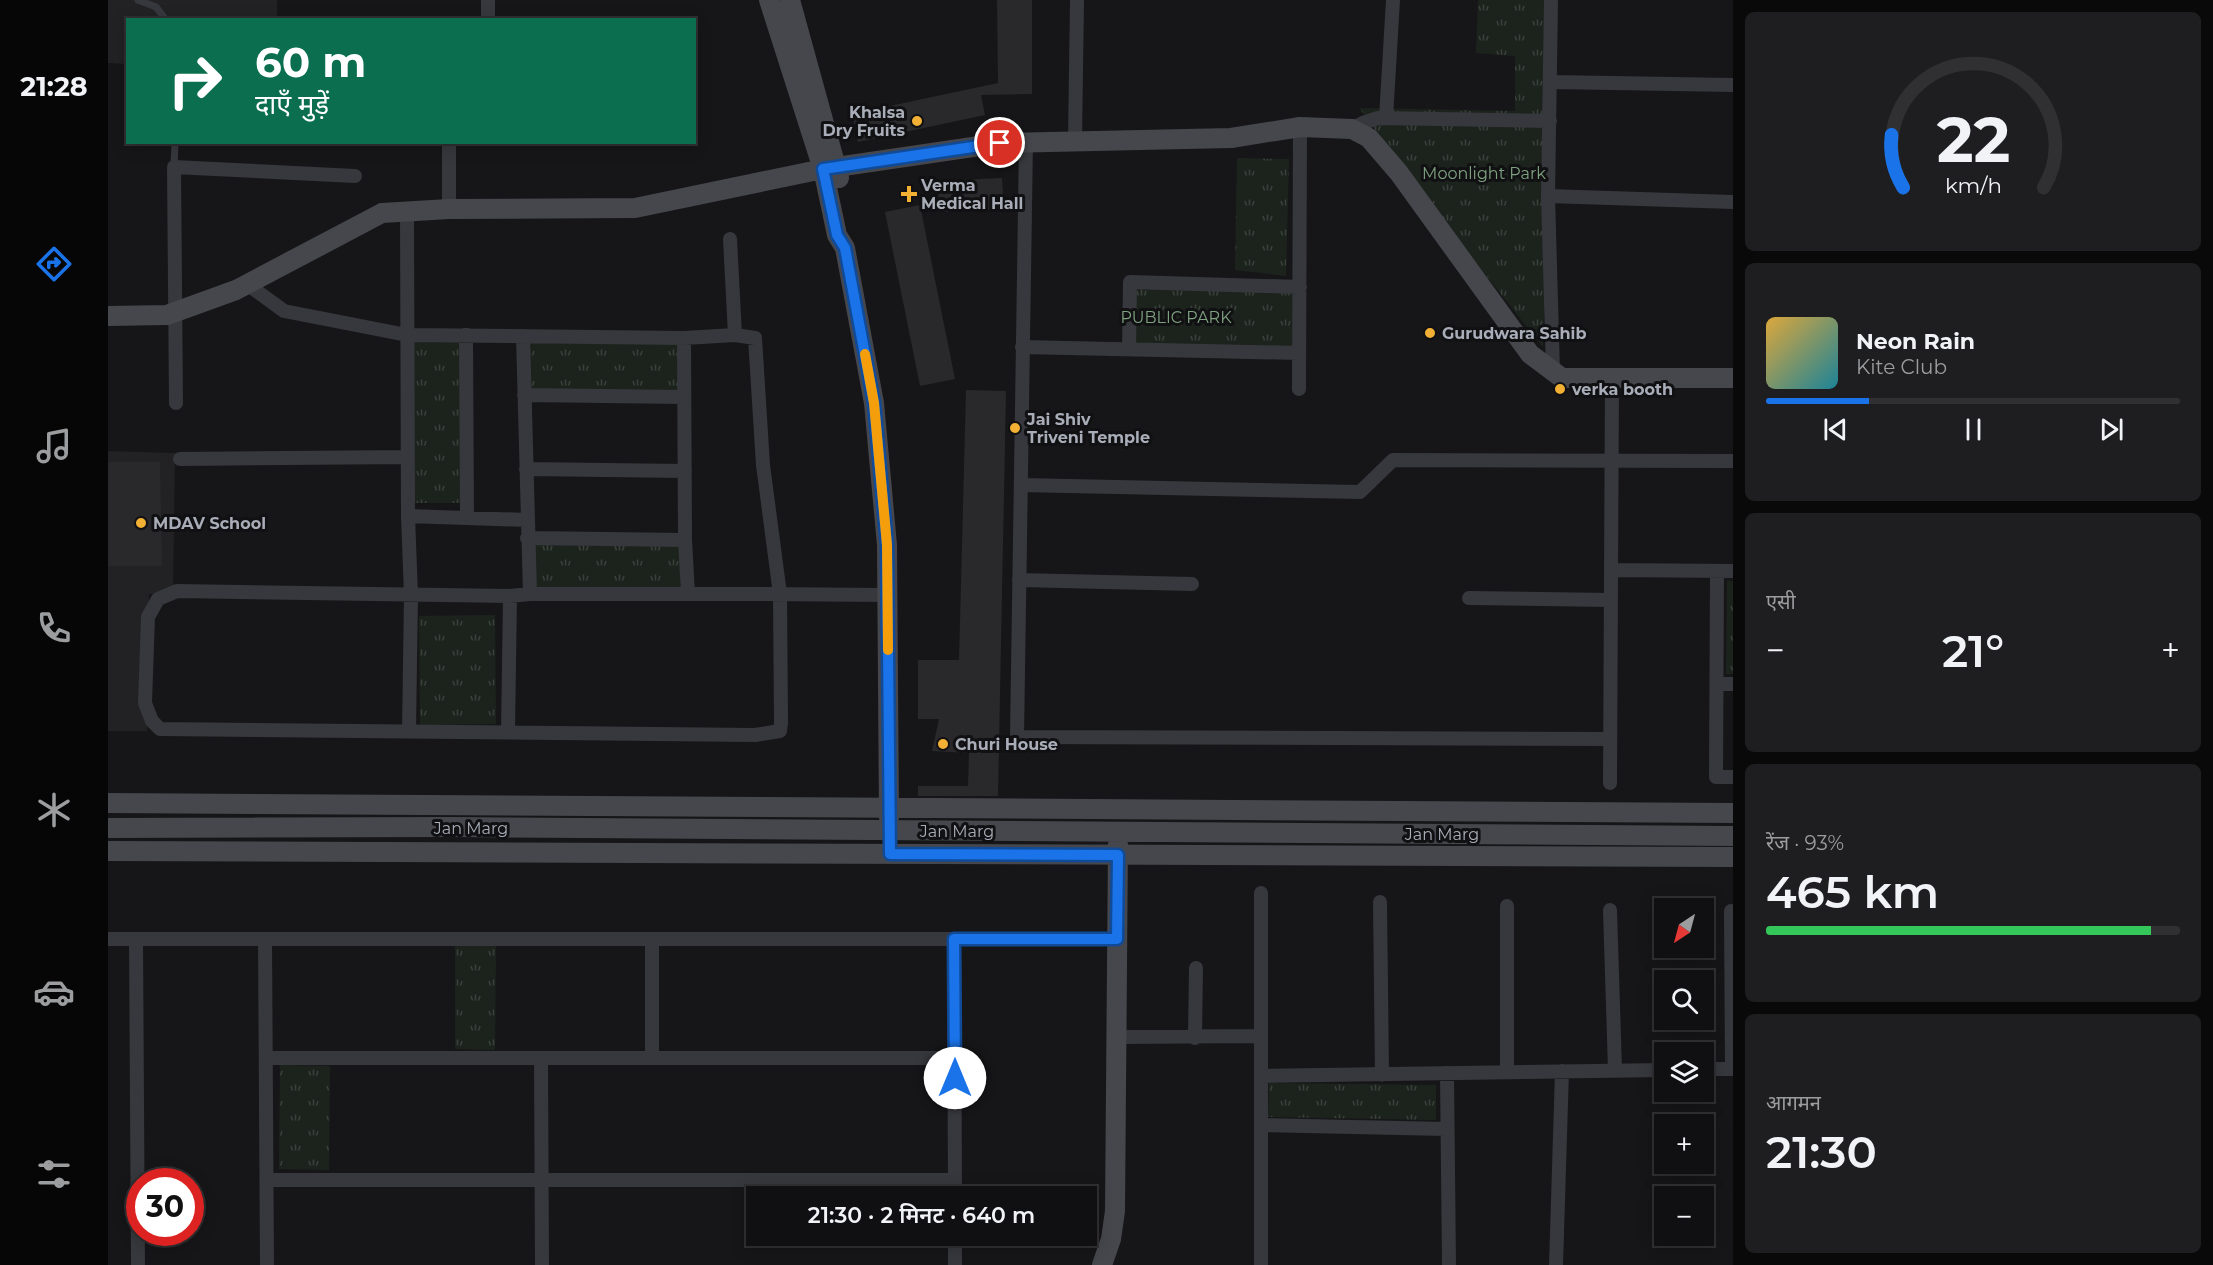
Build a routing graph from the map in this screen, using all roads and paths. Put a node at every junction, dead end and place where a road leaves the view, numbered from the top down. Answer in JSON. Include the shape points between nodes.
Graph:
{"nodes":[{"id":1,"x":138,"y":0,"type":"edge"},
{"id":2,"x":488,"y":0,"type":"edge"},
{"id":3,"x":769,"y":0,"type":"edge"},
{"id":4,"x":790,"y":0,"type":"edge"},
{"id":5,"x":1077,"y":0,"type":"edge"},
{"id":6,"x":1393,"y":0,"type":"edge"},
{"id":7,"x":1551,"y":0,"type":"edge"},
{"id":8,"x":164,"y":18,"type":"edge"},
{"id":9,"x":488,"y":18,"type":"edge"},
{"id":10,"x":1551,"y":82,"type":"junction"},
{"id":11,"x":1733,"y":85,"type":"edge"},
{"id":12,"x":1386,"y":118,"type":"junction"},
{"id":13,"x":1550,"y":121,"type":"junction"},
{"id":14,"x":1300,"y":127,"type":"junction"},
{"id":15,"x":1352,"y":129,"type":"junction"},
{"id":16,"x":1075,"y":141,"type":"junction"},
{"id":17,"x":1026,"y":142,"type":"junction"},
{"id":18,"x":175,"y":144,"type":"edge"},
{"id":19,"x":449,"y":144,"type":"edge"},
{"id":20,"x":174,"y":167,"type":"junction"},
{"id":21,"x":830,"y":168,"type":"junction"},
{"id":22,"x":355,"y":176,"type":"dead end"},
{"id":23,"x":1548,"y":196,"type":"junction"},
{"id":24,"x":1733,"y":201,"type":"edge"},
{"id":25,"x":449,"y":209,"type":"junction"},
{"id":26,"x":406,"y":212,"type":"junction"},
{"id":27,"x":730,"y":239,"type":"dead end"},
{"id":28,"x":247,"y":284,"type":"junction"},
{"id":29,"x":1300,"y":287,"type":"junction"},
{"id":30,"x":174,"y":312,"type":"junction"},
{"id":31,"x":108,"y":316,"type":"edge"},
{"id":32,"x":407,"y":335,"type":"junction"},
{"id":33,"x":466,"y":335,"type":"junction"},
{"id":34,"x":735,"y":335,"type":"junction"},
{"id":35,"x":523,"y":336,"type":"junction"},
{"id":36,"x":684,"y":338,"type":"junction"},
{"id":37,"x":1022,"y":347,"type":"junction"},
{"id":38,"x":1129,"y":349,"type":"junction"},
{"id":39,"x":1299,"y":353,"type":"junction"},
{"id":40,"x":1553,"y":371,"type":"junction"},
{"id":41,"x":1612,"y":378,"type":"junction"},
{"id":42,"x":1733,"y":378,"type":"edge"},
{"id":43,"x":1299,"y":389,"type":"dead end"},
{"id":44,"x":524,"y":395,"type":"junction"},
{"id":45,"x":684,"y":397,"type":"junction"},
{"id":46,"x":176,"y":403,"type":"dead end"},
{"id":47,"x":408,"y":457,"type":"junction"},
{"id":48,"x":180,"y":459,"type":"dead end"},
{"id":49,"x":1611,"y":462,"type":"junction"},
{"id":50,"x":1733,"y":462,"type":"edge"},
{"id":51,"x":526,"y":469,"type":"junction"},
{"id":52,"x":685,"y":471,"type":"junction"},
{"id":53,"x":1020,"y":485,"type":"junction"},
{"id":54,"x":408,"y":516,"type":"junction"},
{"id":55,"x":467,"y":518,"type":"junction"},
{"id":56,"x":527,"y":520,"type":"junction"},
{"id":57,"x":527,"y":538,"type":"junction"},
{"id":58,"x":685,"y":540,"type":"junction"},
{"id":59,"x":1611,"y":570,"type":"junction"},
{"id":60,"x":1717,"y":571,"type":"junction"},
{"id":61,"x":1733,"y":571,"type":"edge"},
{"id":62,"x":1019,"y":580,"type":"junction"},
{"id":63,"x":1192,"y":584,"type":"dead end"},
{"id":64,"x":530,"y":594,"type":"junction"},
{"id":65,"x":688,"y":594,"type":"junction"},
{"id":66,"x":780,"y":594,"type":"junction"},
{"id":67,"x":411,"y":595,"type":"junction"},
{"id":68,"x":887,"y":595,"type":"junction"},
{"id":69,"x":510,"y":596,"type":"junction"},
{"id":70,"x":1469,"y":598,"type":"dead end"},
{"id":71,"x":1611,"y":600,"type":"junction"},
{"id":72,"x":1717,"y":684,"type":"junction"},
{"id":73,"x":1733,"y":684,"type":"edge"},
{"id":74,"x":409,"y":730,"type":"junction"},
{"id":75,"x":508,"y":731,"type":"junction"},
{"id":76,"x":1610,"y":739,"type":"junction"},
{"id":77,"x":1733,"y":777,"type":"edge"},
{"id":78,"x":1610,"y":783,"type":"dead end"},
{"id":79,"x":108,"y":803,"type":"edge"},
{"id":80,"x":889,"y":807,"type":"junction"},
{"id":81,"x":1733,"y":813,"type":"edge"},
{"id":82,"x":108,"y":828,"type":"edge"},
{"id":83,"x":889,"y":830,"type":"junction"},
{"id":84,"x":1118,"y":832,"type":"junction"},
{"id":85,"x":1733,"y":836,"type":"edge"},
{"id":86,"x":108,"y":851,"type":"edge"},
{"id":87,"x":890,"y":854,"type":"junction"},
{"id":88,"x":1118,"y":855,"type":"junction"},
{"id":89,"x":1733,"y":857,"type":"edge"},
{"id":90,"x":1261,"y":893,"type":"dead end"},
{"id":91,"x":1380,"y":902,"type":"dead end"},
{"id":92,"x":1507,"y":906,"type":"dead end"},
{"id":93,"x":1610,"y":910,"type":"dead end"},
{"id":94,"x":1731,"y":911,"type":"dead end"},
{"id":95,"x":108,"y":939,"type":"edge"},
{"id":96,"x":136,"y":939,"type":"junction"},
{"id":97,"x":265,"y":939,"type":"junction"},
{"id":98,"x":652,"y":939,"type":"junction"},
{"id":99,"x":954,"y":939,"type":"junction"},
{"id":100,"x":1117,"y":939,"type":"junction"},
{"id":101,"x":1196,"y":968,"type":"dead end"},
{"id":102,"x":1260,"y":1036,"type":"junction"},
{"id":103,"x":1116,"y":1037,"type":"junction"},
{"id":104,"x":1195,"y":1038,"type":"junction"},
{"id":105,"x":266,"y":1058,"type":"junction"},
{"id":106,"x":652,"y":1058,"type":"junction"},
{"id":107,"x":955,"y":1058,"type":"junction"},
{"id":108,"x":541,"y":1059,"type":"junction"},
{"id":109,"x":1714,"y":1069,"type":"edge"},
{"id":110,"x":1732,"y":1069,"type":"edge"},
{"id":111,"x":1615,"y":1070,"type":"junction"},
{"id":112,"x":1654,"y":1070,"type":"edge"},
{"id":113,"x":1562,"y":1071,"type":"junction"},
{"id":114,"x":1507,"y":1072,"type":"junction"},
{"id":115,"x":1447,"y":1073,"type":"junction"},
{"id":116,"x":1382,"y":1075,"type":"junction"},
{"id":117,"x":1261,"y":1076,"type":"junction"},
{"id":118,"x":1261,"y":1125,"type":"junction"},
{"id":119,"x":1447,"y":1129,"type":"junction"},
{"id":120,"x":267,"y":1180,"type":"junction"},
{"id":121,"x":542,"y":1180,"type":"junction"},
{"id":122,"x":956,"y":1180,"type":"junction"},
{"id":123,"x":956,"y":1186,"type":"edge"},
{"id":124,"x":955,"y":1246,"type":"edge"},
{"id":125,"x":138,"y":1265,"type":"edge"},
{"id":126,"x":267,"y":1265,"type":"edge"},
{"id":127,"x":542,"y":1265,"type":"edge"},
{"id":128,"x":955,"y":1265,"type":"edge"},
{"id":129,"x":1102,"y":1265,"type":"edge"},
{"id":130,"x":1261,"y":1265,"type":"edge"},
{"id":131,"x":1449,"y":1265,"type":"edge"},
{"id":132,"x":1556,"y":1265,"type":"edge"}],
"edges":[{"from":1,"to":8,"type":"lane","via":[[156,7]]},
{"from":2,"to":9,"type":"street"},
{"from":3,"to":21,"type":"street"},
{"from":4,"to":21,"type":"street"},
{"from":5,"to":16,"type":"street"},
{"from":6,"to":12,"type":"street"},
{"from":7,"to":10,"type":"street"},
{"from":10,"to":11,"type":"street"},
{"from":10,"to":13,"type":"street"},
{"from":12,"to":13,"type":"street"},
{"from":12,"to":15,"type":"street"},
{"from":13,"to":23,"type":"street"},
{"from":14,"to":15,"type":"street"},
{"from":14,"to":16,"type":"street","via":[[1230,138]]},
{"from":14,"to":29,"type":"street"},
{"from":15,"to":40,"type":"street","via":[[1370,138],[1530,354]]},
{"from":16,"to":17,"type":"street"},
{"from":17,"to":21,"type":"street"},
{"from":17,"to":37,"type":"street"},
{"from":18,"to":20,"type":"lane"},
{"from":19,"to":25,"type":"street"},
{"from":20,"to":22,"type":"street"},
{"from":20,"to":30,"type":"street"},
{"from":21,"to":25,"type":"street","via":[[635,208]]},
{"from":21,"to":68,"type":"street","via":[[850,236],[845,248],[874,403],[887,545]]},
{"from":23,"to":24,"type":"street"},
{"from":23,"to":40,"type":"street"},
{"from":25,"to":26,"type":"street"},
{"from":26,"to":28,"type":"street","via":[[382,213]]},
{"from":26,"to":32,"type":"street"},
{"from":27,"to":34,"type":"street"},
{"from":28,"to":30,"type":"street"},
{"from":28,"to":32,"type":"street","via":[[284,311]]},
{"from":29,"to":38,"type":"street","via":[[1130,282]]},
{"from":29,"to":39,"type":"street"},
{"from":30,"to":31,"type":"street"},
{"from":30,"to":46,"type":"street"},
{"from":32,"to":33,"type":"street"},
{"from":32,"to":47,"type":"street"},
{"from":33,"to":35,"type":"street"},
{"from":33,"to":55,"type":"street"},
{"from":34,"to":36,"type":"street"},
{"from":34,"to":66,"type":"street","via":[[755,338],[763,465]]},
{"from":35,"to":36,"type":"street"},
{"from":35,"to":44,"type":"street"},
{"from":36,"to":45,"type":"street"},
{"from":37,"to":38,"type":"street"},
{"from":37,"to":53,"type":"street"},
{"from":38,"to":39,"type":"street"},
{"from":39,"to":43,"type":"street"},
{"from":40,"to":41,"type":"street","via":[[1562,378]]},
{"from":41,"to":42,"type":"street"},
{"from":41,"to":49,"type":"street"},
{"from":44,"to":45,"type":"street"},
{"from":44,"to":51,"type":"street"},
{"from":45,"to":52,"type":"street"},
{"from":47,"to":48,"type":"street"},
{"from":47,"to":54,"type":"street"},
{"from":49,"to":50,"type":"street"},
{"from":49,"to":53,"type":"street","via":[[1393,460],[1360,492]]},
{"from":49,"to":59,"type":"street"},
{"from":51,"to":52,"type":"street"},
{"from":51,"to":56,"type":"street"},
{"from":52,"to":58,"type":"street"},
{"from":53,"to":62,"type":"street"},
{"from":54,"to":55,"type":"street"},
{"from":54,"to":67,"type":"street"},
{"from":55,"to":56,"type":"street"},
{"from":56,"to":57,"type":"street"},
{"from":57,"to":58,"type":"street"},
{"from":57,"to":64,"type":"street"},
{"from":58,"to":65,"type":"street"},
{"from":59,"to":60,"type":"street"},
{"from":59,"to":71,"type":"street"},
{"from":60,"to":61,"type":"street"},
{"from":60,"to":72,"type":"street"},
{"from":62,"to":63,"type":"street"},
{"from":62,"to":76,"type":"street","via":[[1017,737]]},
{"from":64,"to":65,"type":"street"},
{"from":64,"to":69,"type":"street"},
{"from":65,"to":66,"type":"street"},
{"from":66,"to":68,"type":"street"},
{"from":66,"to":75,"type":"street","via":[[780,731],[755,735]]},
{"from":67,"to":69,"type":"street"},
{"from":67,"to":74,"type":"street"},
{"from":67,"to":74,"type":"street","via":[[177,591],[158,599],[148,617],[145,703],[160,729]]},
{"from":68,"to":80,"type":"street"},
{"from":69,"to":75,"type":"street"},
{"from":70,"to":71,"type":"street"},
{"from":71,"to":76,"type":"street"},
{"from":72,"to":73,"type":"street"},
{"from":72,"to":77,"type":"street","via":[[1716,777]]},
{"from":74,"to":75,"type":"street"},
{"from":76,"to":78,"type":"street"},
{"from":79,"to":80,"type":"street"},
{"from":80,"to":81,"type":"street"},
{"from":80,"to":83,"type":"street"},
{"from":82,"to":83,"type":"street","name":"Jan Marg"},
{"from":83,"to":84,"type":"street","name":"Jan Marg"},
{"from":83,"to":87,"type":"street"},
{"from":84,"to":85,"type":"street","name":"Jan Marg"},
{"from":84,"to":88,"type":"street"},
{"from":86,"to":87,"type":"street","name":"Jan Marg"},
{"from":87,"to":88,"type":"street","name":"Jan Marg"},
{"from":88,"to":89,"type":"street","name":"Jan Marg"},
{"from":88,"to":100,"type":"street"},
{"from":90,"to":102,"type":"street"},
{"from":91,"to":116,"type":"street"},
{"from":92,"to":114,"type":"street"},
{"from":93,"to":111,"type":"street"},
{"from":94,"to":110,"type":"street"},
{"from":95,"to":96,"type":"street"},
{"from":96,"to":97,"type":"street"},
{"from":96,"to":125,"type":"street"},
{"from":97,"to":98,"type":"street"},
{"from":97,"to":105,"type":"street"},
{"from":98,"to":99,"type":"street"},
{"from":98,"to":106,"type":"street"},
{"from":99,"to":100,"type":"street"},
{"from":99,"to":107,"type":"street"},
{"from":100,"to":103,"type":"street"},
{"from":101,"to":104,"type":"street"},
{"from":102,"to":104,"type":"street"},
{"from":102,"to":117,"type":"street"},
{"from":103,"to":104,"type":"street"},
{"from":103,"to":129,"type":"street","via":[[1115,1210]]},
{"from":105,"to":108,"type":"street"},
{"from":105,"to":120,"type":"street"},
{"from":106,"to":107,"type":"street"},
{"from":106,"to":108,"type":"street"},
{"from":107,"to":122,"type":"street"},
{"from":108,"to":121,"type":"street"},
{"from":109,"to":110,"type":"street"},
{"from":111,"to":112,"type":"street"},
{"from":111,"to":113,"type":"street"},
{"from":113,"to":114,"type":"street"},
{"from":113,"to":132,"type":"street"},
{"from":114,"to":115,"type":"street"},
{"from":115,"to":116,"type":"street"},
{"from":115,"to":119,"type":"street"},
{"from":116,"to":117,"type":"street"},
{"from":117,"to":118,"type":"street"},
{"from":118,"to":119,"type":"street"},
{"from":118,"to":130,"type":"street"},
{"from":119,"to":131,"type":"street"},
{"from":120,"to":121,"type":"street"},
{"from":120,"to":126,"type":"street"},
{"from":121,"to":122,"type":"street"},
{"from":121,"to":127,"type":"street"},
{"from":122,"to":123,"type":"street"},
{"from":124,"to":128,"type":"street"}]}
